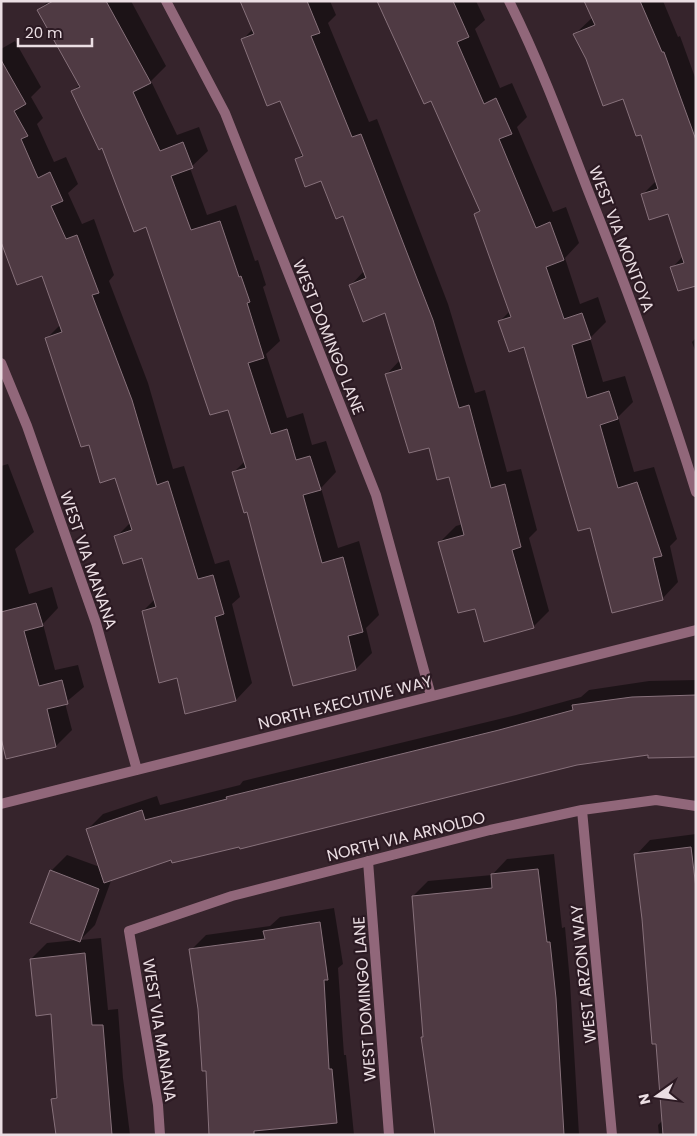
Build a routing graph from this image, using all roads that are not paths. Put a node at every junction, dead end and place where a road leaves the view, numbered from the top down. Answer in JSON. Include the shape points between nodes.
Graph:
{"nodes":[{"id":1,"x":166,"y":1,"type":"edge"},
{"id":2,"x":509,"y":1,"type":"edge"},
{"id":3,"x":1,"y":363,"type":"edge"},
{"id":4,"x":696,"y":492,"type":"edge"},
{"id":5,"x":696,"y":630,"type":"edge"},
{"id":6,"x":431,"y":696,"type":"junction"},
{"id":7,"x":137,"y":770,"type":"junction"},
{"id":8,"x":1,"y":804,"type":"edge"},
{"id":9,"x":696,"y":806,"type":"edge"},
{"id":10,"x":582,"y":810,"type":"junction"},
{"id":11,"x":368,"y":861,"type":"junction"},
{"id":12,"x":129,"y":931,"type":"joint"},
{"id":13,"x":160,"y":1135,"type":"edge"},
{"id":14,"x":389,"y":1135,"type":"edge"},
{"id":15,"x":612,"y":1135,"type":"edge"}],
"edges":[{"from":1,"to":6,"type":"street","name":"WEST DOMINGO LANE","via":[[224,113],[376,495]]},
{"from":2,"to":4,"type":"street","name":"WEST VIA MONTOYA","via":[[534,50],[608,242]]},
{"from":3,"to":7,"type":"street","name":"WEST VIA MANANA","via":[[27,426],[96,623]]},
{"from":5,"to":6,"type":"street","name":"NORTH EXECUTIVE WAY"},
{"from":6,"to":7,"type":"street","name":"NORTH EXECUTIVE WAY"},
{"from":7,"to":8,"type":"street","name":"NORTH EXECUTIVE WAY"},
{"from":9,"to":10,"type":"street","name":"NORTH VIA ARNOLDO","via":[[656,800]]},
{"from":10,"to":11,"type":"street","name":"NORTH VIA ARNOLDO"},
{"from":10,"to":15,"type":"street","name":"WEST ARZON WAY"},
{"from":11,"to":12,"type":"street","name":"NORTH VIA ARNOLDO","via":[[232,896]]},
{"from":11,"to":14,"type":"street","name":"WEST DOMINGO LANE"},
{"from":12,"to":13,"type":"street","name":"WEST VIA MANANA","via":[[158,1105]]}]}
